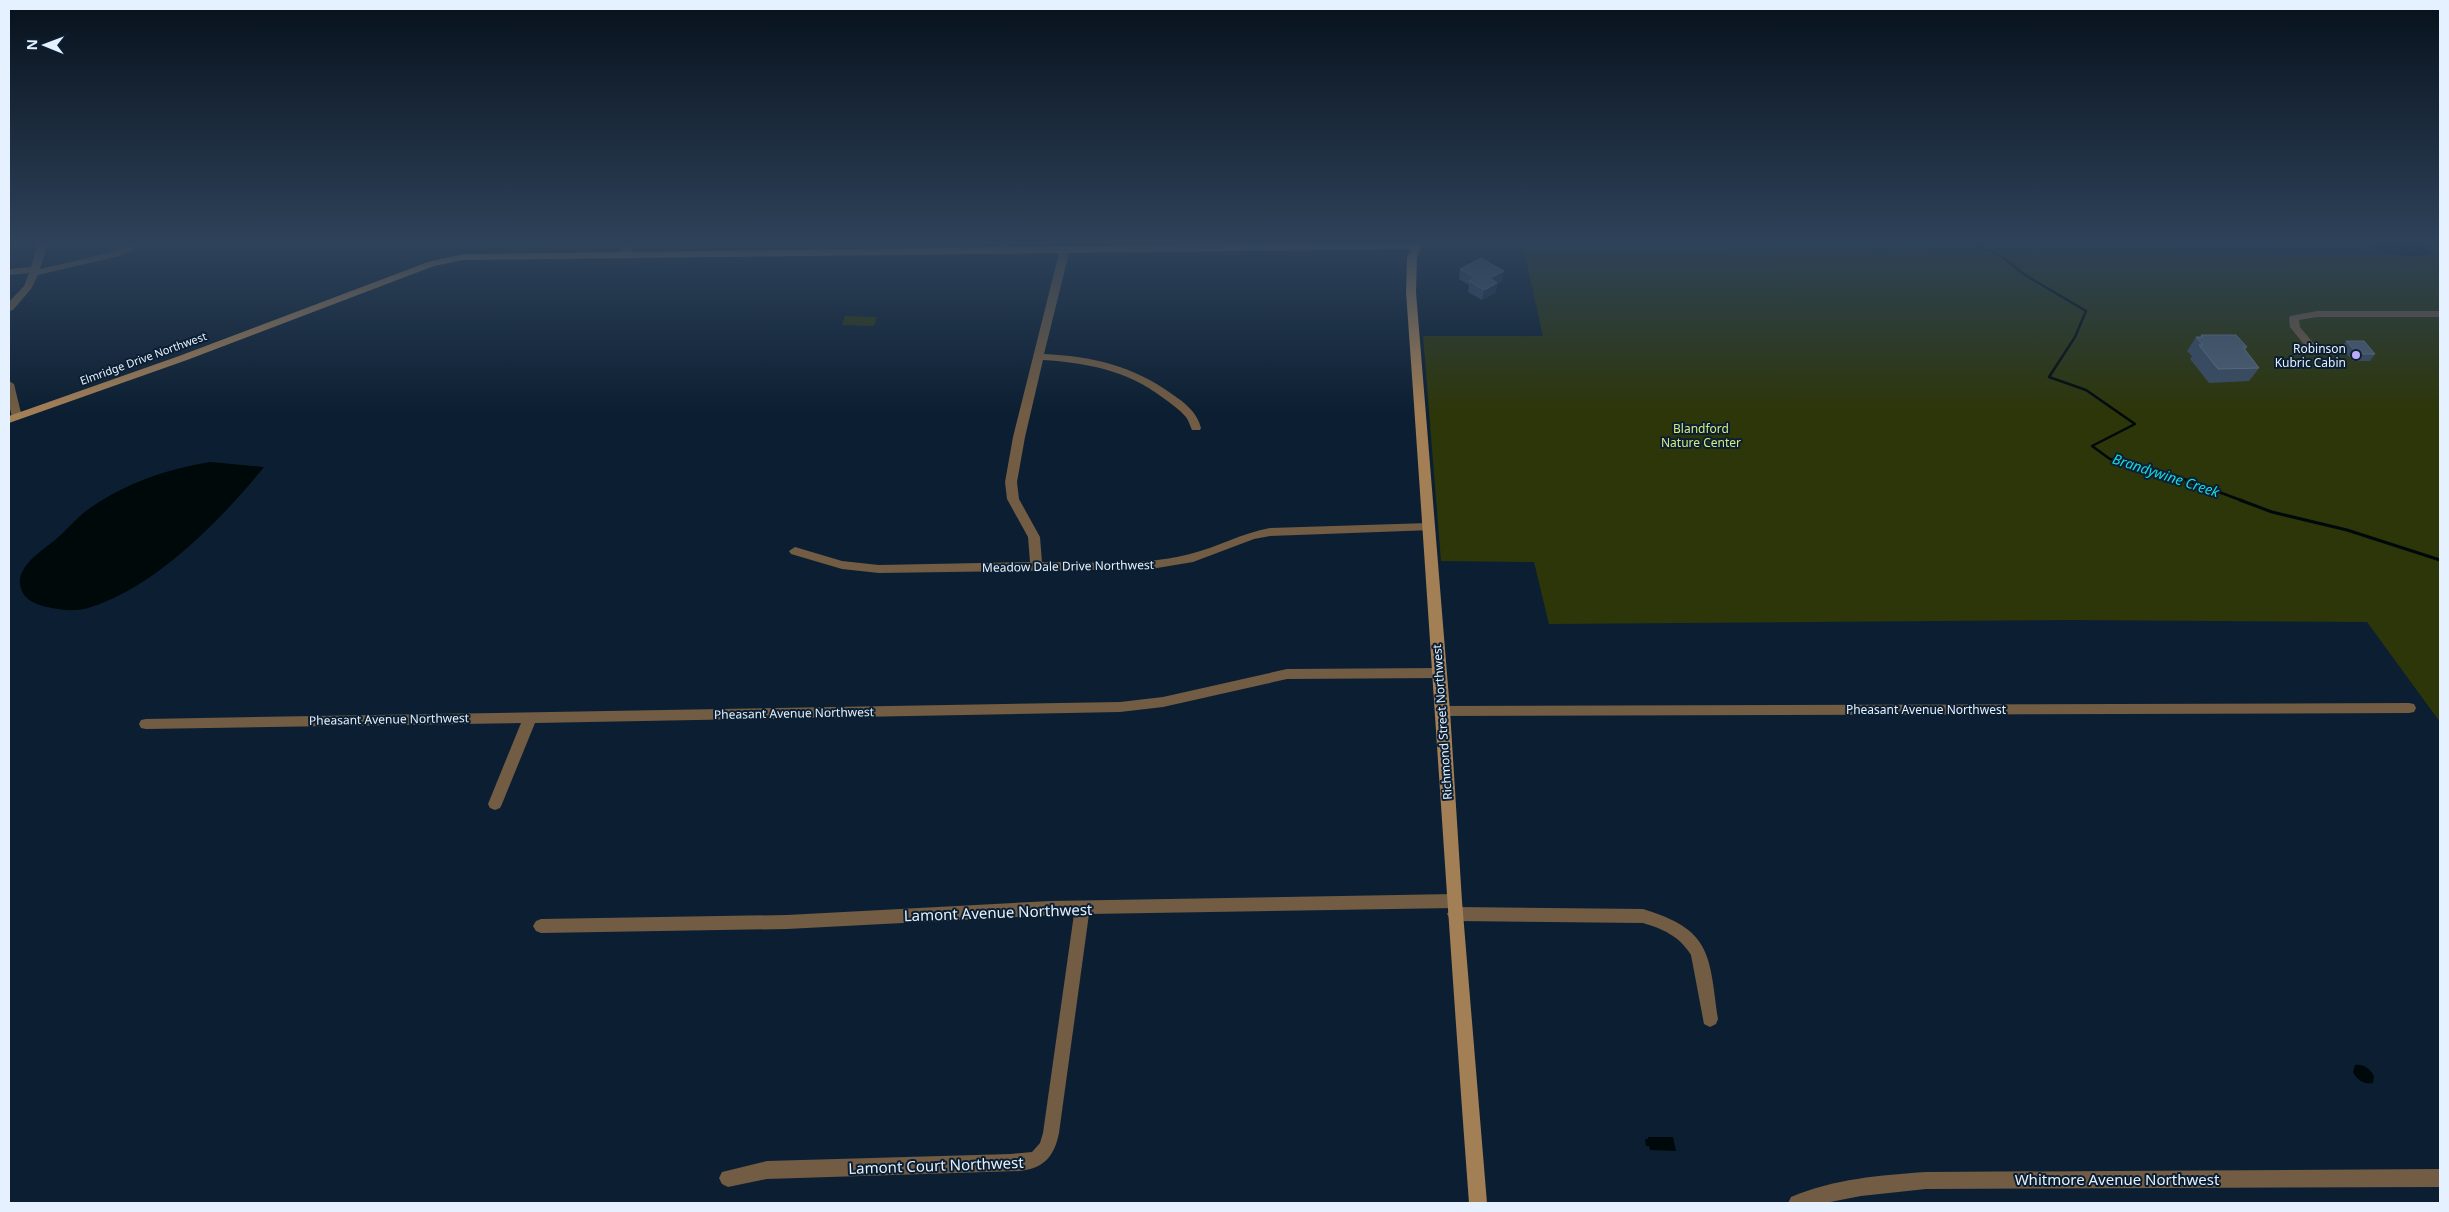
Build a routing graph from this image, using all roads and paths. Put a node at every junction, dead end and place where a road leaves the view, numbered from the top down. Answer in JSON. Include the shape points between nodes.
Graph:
{"nodes":[{"id":1,"x":18,"y":299,"type":"edge"},
{"id":2,"x":339,"y":299,"type":"edge"},
{"id":3,"x":1053,"y":299,"type":"edge"},
{"id":4,"x":1412,"y":299,"type":"edge"},
{"id":5,"x":9,"y":308,"type":"edge"},
{"id":6,"x":2440,"y":314,"type":"edge"},
{"id":7,"x":2315,"y":351,"type":"dead end"},
{"id":8,"x":1039,"y":357,"type":"junction"},
{"id":9,"x":9,"y":384,"type":"edge"},
{"id":10,"x":13,"y":418,"type":"edge"},
{"id":11,"x":1196,"y":428,"type":"dead end"},
{"id":12,"x":1428,"y":527,"type":"junction"},
{"id":13,"x":795,"y":551,"type":"dead end"},
{"id":14,"x":1036,"y":567,"type":"junction"},
{"id":15,"x":1439,"y":673,"type":"junction"},
{"id":16,"x":2409,"y":708,"type":"dead end"},
{"id":17,"x":1443,"y":711,"type":"junction"},
{"id":18,"x":531,"y":716,"type":"junction"},
{"id":19,"x":146,"y":724,"type":"dead end"},
{"id":20,"x":495,"y":804,"type":"dead end"},
{"id":21,"x":1082,"y":908,"type":"junction"},
{"id":22,"x":1455,"y":908,"type":"junction"},
{"id":23,"x":542,"y":926,"type":"dead end"},
{"id":24,"x":1710,"y":1019,"type":"dead end"},
{"id":25,"x":728,"y":1178,"type":"dead end"},
{"id":26,"x":2440,"y":1178,"type":"edge"},
{"id":27,"x":1478,"y":1203,"type":"edge"},
{"id":28,"x":1797,"y":1203,"type":"edge"}],
"edges":[{"from":1,"to":5,"type":"street"},
{"from":2,"to":10,"type":"street","name":"Elmridge Drive Northwest"},
{"from":3,"to":8,"type":"street"},
{"from":4,"to":12,"type":"street","name":"Richmond Street Northwest"},
{"from":6,"to":7,"type":"street","via":[[2317,314],[2294,318],[2295,327]]},
{"from":8,"to":11,"type":"street","via":[[1099,362],[1128,370],[1152,383],[1184,409]]},
{"from":8,"to":14,"type":"street","via":[[1011,482],[1013,500],[1034,537]]},
{"from":9,"to":10,"type":"street"},
{"from":12,"to":14,"type":"street","name":"Meadow Dale Drive Northwest","via":[[1284,530],[1252,535],[1193,558],[1161,564]]},
{"from":12,"to":15,"type":"street","name":"Richmond Street Northwest"},
{"from":13,"to":14,"type":"street","name":"Meadow Dale Drive Northwest","via":[[842,565],[865,568]]},
{"from":15,"to":17,"type":"street","name":"Richmond Street Northwest"},
{"from":15,"to":18,"type":"street","name":"Pheasant Avenue Northwest","via":[[1287,674],[1154,705],[1120,707]]},
{"from":16,"to":17,"type":"street","name":"Pheasant Avenue Northwest"},
{"from":17,"to":22,"type":"street","name":"Richmond Street Northwest"},
{"from":18,"to":19,"type":"street","name":"Pheasant Avenue Northwest"},
{"from":18,"to":20,"type":"street"},
{"from":21,"to":22,"type":"street","name":"Lamont Avenue Northwest","via":[[1295,902]]},
{"from":21,"to":23,"type":"street","name":"Lamont Avenue Northwest","via":[[982,910],[792,922]]},
{"from":21,"to":25,"type":"street","name":"Lamont Court Northwest","via":[[1052,1133],[1046,1152],[1037,1160],[767,1170]]},
{"from":22,"to":24,"type":"street","name":"Lamont Avenue Northwest","via":[[1643,916],[1665,921],[1683,931],[1697,947]]},
{"from":22,"to":27,"type":"street","name":"Richmond Street Northwest"},
{"from":26,"to":28,"type":"street","name":"Whitmore Avenue Northwest","via":[[1903,1182],[1836,1190]]}]}
